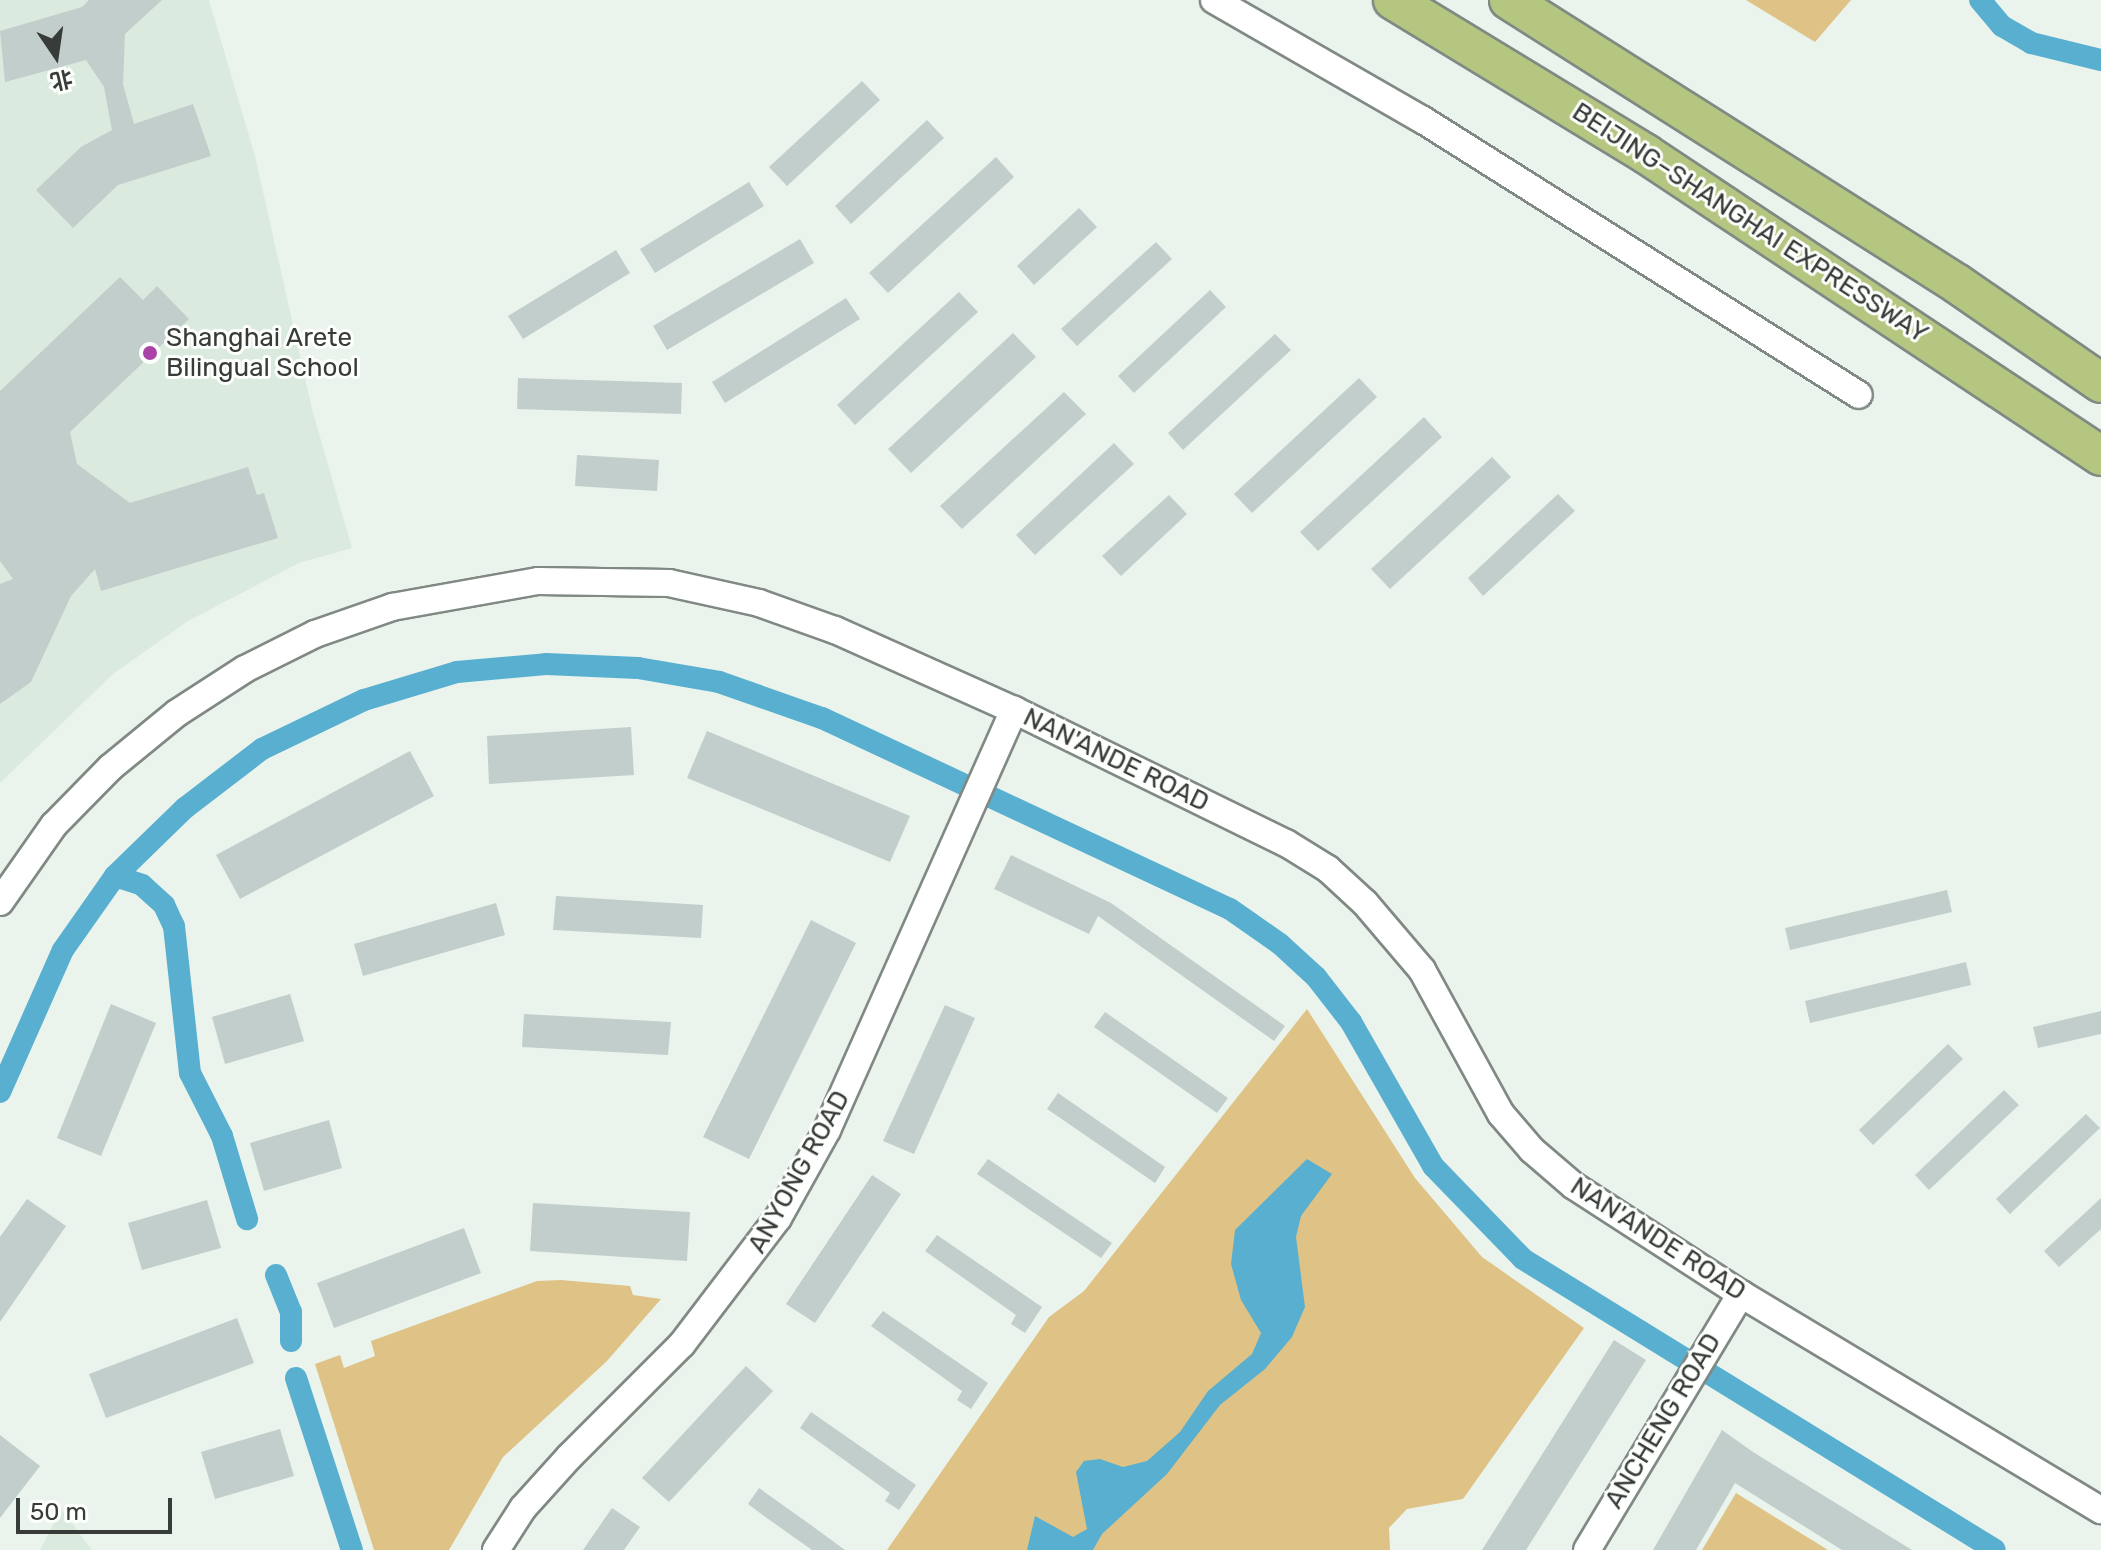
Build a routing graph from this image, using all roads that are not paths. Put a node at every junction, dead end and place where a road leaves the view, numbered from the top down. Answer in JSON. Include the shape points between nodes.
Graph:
{"nodes":[{"id":1,"x":1214,"y":0,"type":"edge"},
{"id":2,"x":1393,"y":0,"type":"edge"},
{"id":3,"x":1509,"y":0,"type":"edge"},
{"id":4,"x":2101,"y":383,"type":"edge"},
{"id":5,"x":1859,"y":395,"type":"dead end"},
{"id":6,"x":2101,"y":456,"type":"edge"},
{"id":7,"x":1014,"y":710,"type":"junction"},
{"id":8,"x":0,"y":902,"type":"edge"},
{"id":9,"x":1741,"y":1294,"type":"junction"},
{"id":10,"x":2101,"y":1510,"type":"edge"},
{"id":11,"x":496,"y":1550,"type":"edge"},
{"id":12,"x":1587,"y":1550,"type":"edge"}],
"edges":[{"from":1,"to":5,"type":"street","via":[[1423,120]]},
{"from":2,"to":6,"type":"highway","name":"BEIJING–SHANGHAI EXPRESSWAY","via":[[1646,154]]},
{"from":3,"to":4,"type":"highway","via":[[1942,274]]},
{"from":7,"to":8,"type":"street","name":"NAN'ANDE ROAD","via":[[835,630],[759,603],[692,588],[604,580],[471,589],[392,607],[315,634],[245,669],[177,713],[111,767],[54,825]]},
{"from":7,"to":9,"type":"street","name":"NAN'ANDE ROAD","via":[[1286,843],[1328,869],[1422,970],[1475,1071],[1532,1150],[1613,1215]]},
{"from":7,"to":11,"type":"street","name":"ANYONG ROAD","via":[[827,1130],[778,1218],[682,1344],[523,1508]]},
{"from":9,"to":10,"type":"street","name":"NAN'ANDE ROAD"},
{"from":9,"to":12,"type":"street","name":"ANCHENG ROAD"}]}
